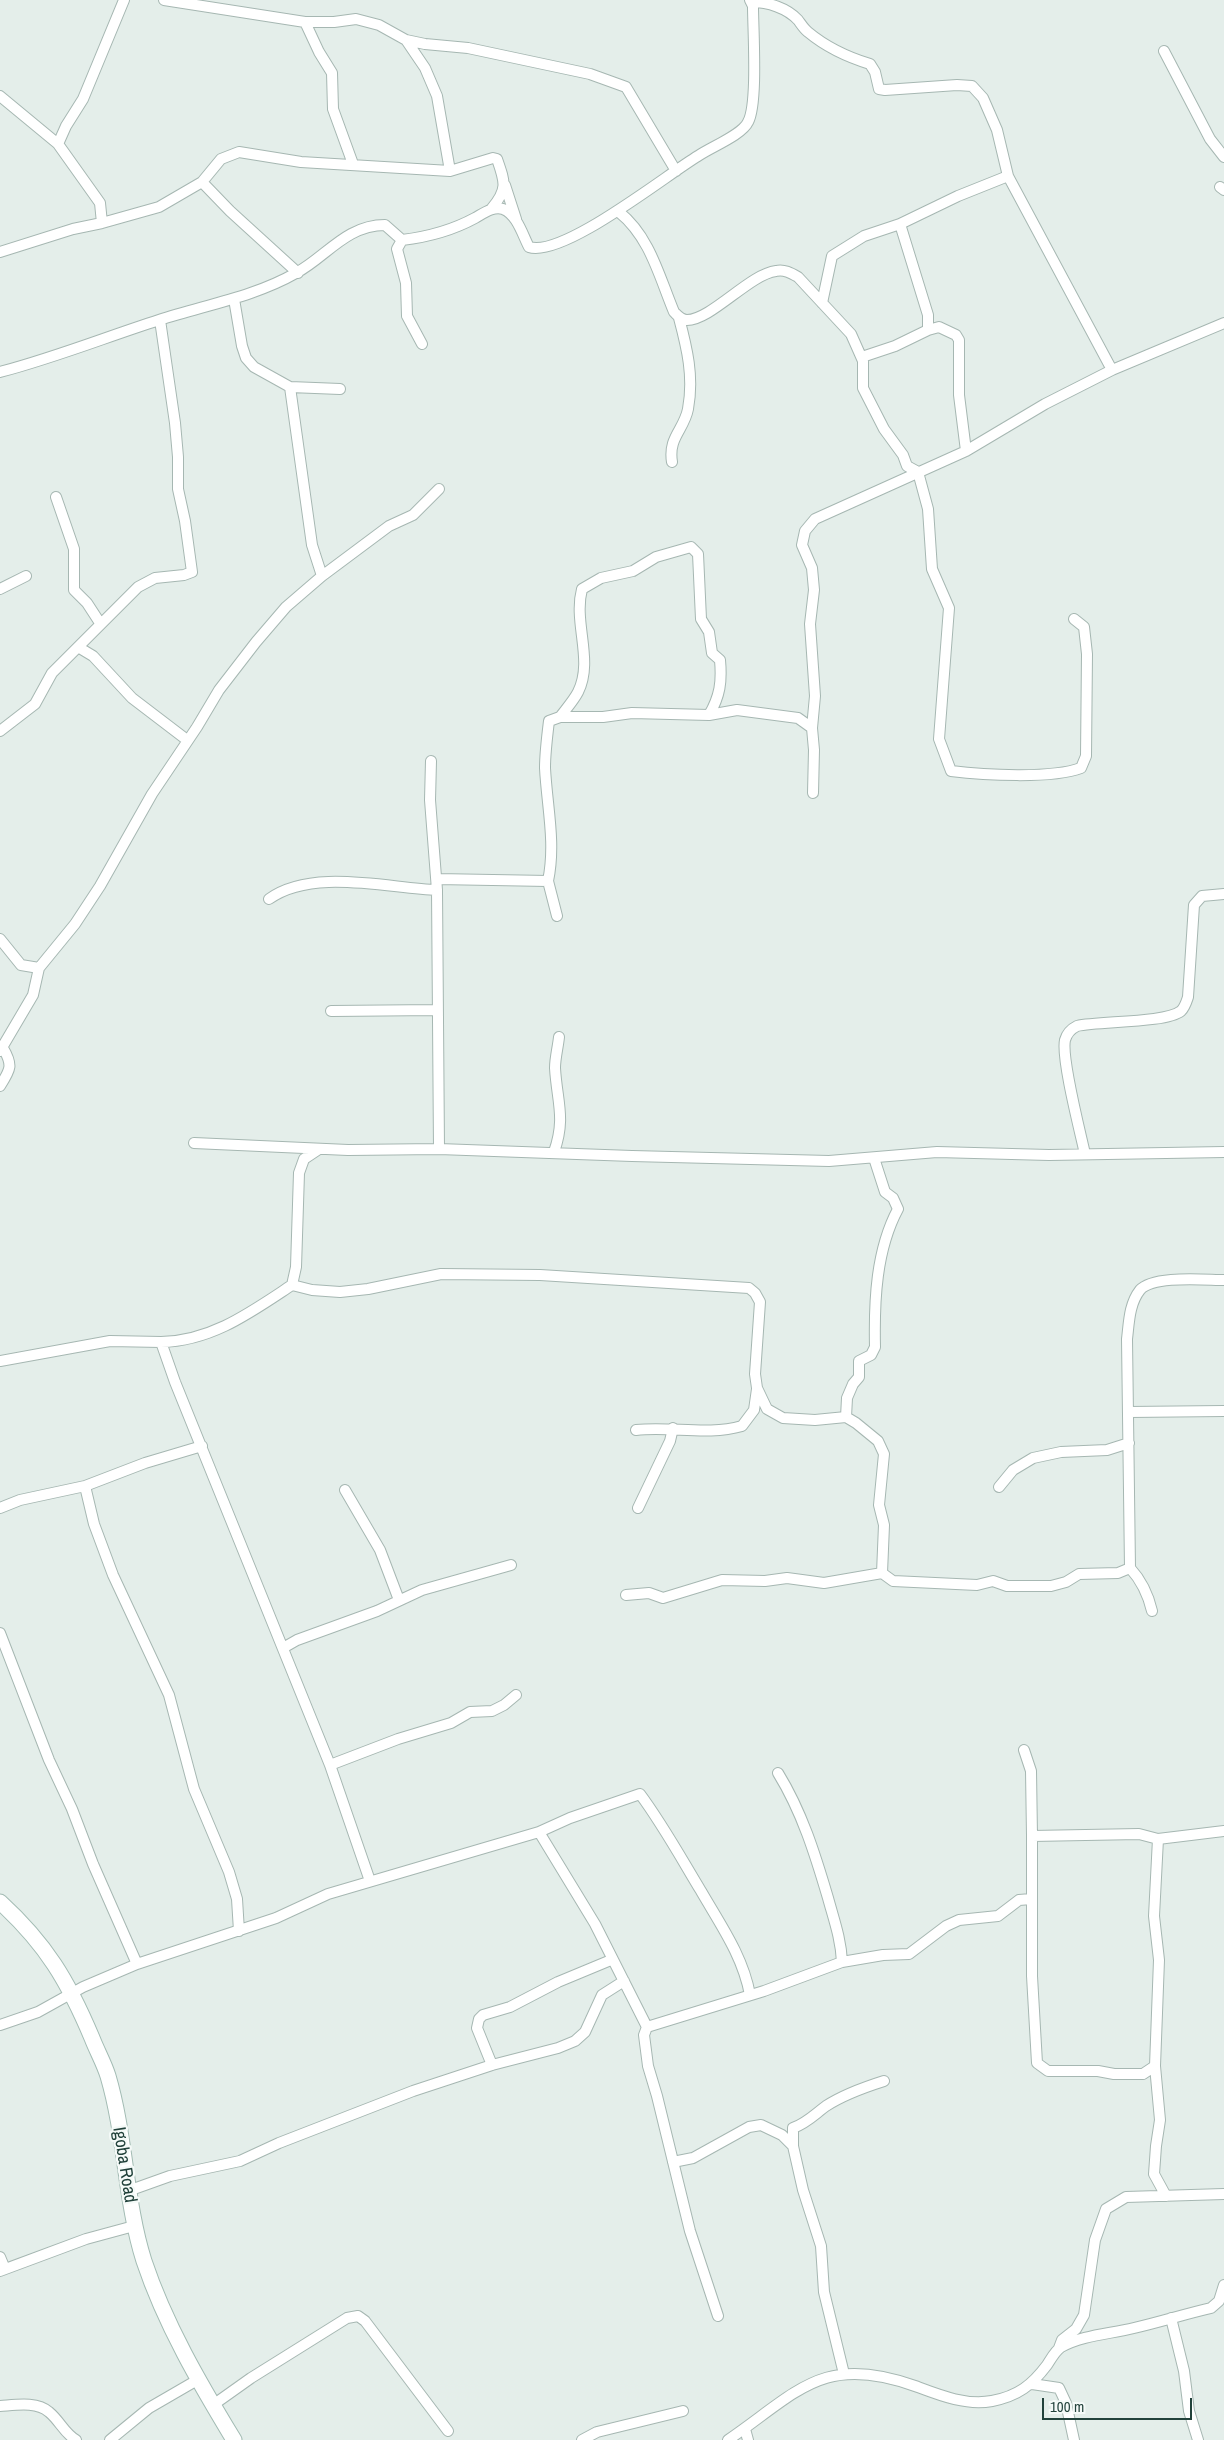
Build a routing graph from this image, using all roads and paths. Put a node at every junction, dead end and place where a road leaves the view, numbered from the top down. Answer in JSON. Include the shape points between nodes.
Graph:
{"nodes":[{"id":1,"x":124,"y":0,"type":"edge"},
{"id":2,"x":164,"y":0,"type":"edge"},
{"id":3,"x":751,"y":1,"type":"edge"},
{"id":4,"x":305,"y":22,"type":"junction"},
{"id":5,"x":406,"y":40,"type":"junction"},
{"id":6,"x":1164,"y":51,"type":"dead end"},
{"id":7,"x":0,"y":96,"type":"edge"},
{"id":8,"x":58,"y":144,"type":"junction"},
{"id":9,"x":1224,"y":157,"type":"edge"},
{"id":10,"x":354,"y":164,"type":"junction"},
{"id":11,"x":450,"y":171,"type":"junction"},
{"id":12,"x":676,"y":171,"type":"junction"},
{"id":13,"x":1008,"y":176,"type":"junction"},
{"id":14,"x":202,"y":182,"type":"junction"},
{"id":15,"x":505,"y":184,"type":"junction"},
{"id":16,"x":492,"y":208,"type":"junction"},
{"id":17,"x":619,"y":212,"type":"junction"},
{"id":18,"x":102,"y":223,"type":"junction"},
{"id":19,"x":518,"y":224,"type":"junction"},
{"id":20,"x":900,"y":224,"type":"junction"},
{"id":21,"x":402,"y":240,"type":"junction"},
{"id":22,"x":0,"y":252,"type":"edge"},
{"id":23,"x":298,"y":272,"type":"junction"},
{"id":24,"x":234,"y":299,"type":"junction"},
{"id":25,"x":822,"y":303,"type":"junction"},
{"id":26,"x":679,"y":318,"type":"junction"},
{"id":27,"x":160,"y":320,"type":"junction"},
{"id":28,"x":1224,"y":323,"type":"edge"},
{"id":29,"x":928,"y":330,"type":"junction"},
{"id":30,"x":422,"y":344,"type":"dead end"},
{"id":31,"x":862,"y":357,"type":"junction"},
{"id":32,"x":1112,"y":370,"type":"junction"},
{"id":33,"x":0,"y":372,"type":"edge"},
{"id":34,"x":290,"y":387,"type":"junction"},
{"id":35,"x":340,"y":389,"type":"dead end"},
{"id":36,"x":966,"y":451,"type":"junction"},
{"id":37,"x":672,"y":462,"type":"dead end"},
{"id":38,"x":918,"y":472,"type":"junction"},
{"id":39,"x":439,"y":489,"type":"dead end"},
{"id":40,"x":56,"y":497,"type":"dead end"},
{"id":41,"x":26,"y":576,"type":"dead end"},
{"id":42,"x":322,"y":576,"type":"junction"},
{"id":43,"x":0,"y":589,"type":"edge"},
{"id":44,"x":1074,"y":619,"type":"dead end"},
{"id":45,"x":100,"y":623,"type":"junction"},
{"id":46,"x":78,"y":647,"type":"junction"},
{"id":47,"x":709,"y":715,"type":"junction"},
{"id":48,"x":560,"y":717,"type":"junction"},
{"id":49,"x":812,"y":728,"type":"junction"},
{"id":50,"x":0,"y":731,"type":"edge"},
{"id":51,"x":187,"y":740,"type":"junction"},
{"id":52,"x":431,"y":761,"type":"dead end"},
{"id":53,"x":813,"y":793,"type":"dead end"},
{"id":54,"x":437,"y":879,"type":"junction"},
{"id":55,"x":548,"y":881,"type":"junction"},
{"id":56,"x":437,"y":890,"type":"junction"},
{"id":57,"x":1224,"y":894,"type":"edge"},
{"id":58,"x":269,"y":899,"type":"dead end"},
{"id":59,"x":557,"y":916,"type":"dead end"},
{"id":60,"x":0,"y":939,"type":"edge"},
{"id":61,"x":21,"y":965,"type":"junction"},
{"id":62,"x":39,"y":968,"type":"junction"},
{"id":63,"x":34,"y":987,"type":"junction"},
{"id":64,"x":437,"y":1010,"type":"junction"},
{"id":65,"x":330,"y":1011,"type":"dead end"},
{"id":66,"x":559,"y":1037,"type":"dead end"},
{"id":67,"x":1,"y":1049,"type":"edge"},
{"id":68,"x":0,"y":1086,"type":"edge"},
{"id":69,"x":194,"y":1143,"type":"dead end"},
{"id":70,"x":320,"y":1148,"type":"junction"},
{"id":71,"x":439,"y":1148,"type":"junction"},
{"id":72,"x":554,"y":1152,"type":"junction"},
{"id":73,"x":1224,"y":1152,"type":"edge"},
{"id":74,"x":1085,"y":1154,"type":"junction"},
{"id":75,"x":874,"y":1158,"type":"junction"},
{"id":76,"x":1224,"y":1280,"type":"edge"},
{"id":77,"x":292,"y":1285,"type":"junction"},
{"id":78,"x":162,"y":1342,"type":"junction"},
{"id":79,"x":0,"y":1361,"type":"edge"},
{"id":80,"x":757,"y":1388,"type":"junction"},
{"id":81,"x":1224,"y":1411,"type":"edge"},
{"id":82,"x":1129,"y":1412,"type":"junction"},
{"id":83,"x":846,"y":1417,"type":"junction"},
{"id":84,"x":673,"y":1428,"type":"junction"},
{"id":85,"x":636,"y":1430,"type":"dead end"},
{"id":86,"x":1129,"y":1443,"type":"junction"},
{"id":87,"x":202,"y":1446,"type":"junction"},
{"id":88,"x":85,"y":1486,"type":"junction"},
{"id":89,"x":999,"y":1487,"type":"dead end"},
{"id":90,"x":345,"y":1490,"type":"dead end"},
{"id":91,"x":0,"y":1508,"type":"edge"},
{"id":92,"x":638,"y":1508,"type":"dead end"},
{"id":93,"x":511,"y":1565,"type":"dead end"},
{"id":94,"x":1130,"y":1568,"type":"junction"},
{"id":95,"x":882,"y":1573,"type":"junction"},
{"id":96,"x":626,"y":1595,"type":"dead end"},
{"id":97,"x":399,"y":1600,"type":"junction"},
{"id":98,"x":1152,"y":1610,"type":"dead end"},
{"id":99,"x":0,"y":1633,"type":"edge"},
{"id":100,"x":283,"y":1648,"type":"junction"},
{"id":101,"x":516,"y":1695,"type":"dead end"},
{"id":102,"x":1024,"y":1750,"type":"dead end"},
{"id":103,"x":330,"y":1765,"type":"junction"},
{"id":104,"x":778,"y":1773,"type":"dead end"},
{"id":105,"x":1224,"y":1831,"type":"edge"},
{"id":106,"x":539,"y":1832,"type":"junction"},
{"id":107,"x":1032,"y":1836,"type":"junction"},
{"id":108,"x":1158,"y":1839,"type":"junction"},
{"id":109,"x":370,"y":1881,"type":"junction"},
{"id":110,"x":1031,"y":1899,"type":"junction"},
{"id":111,"x":0,"y":1902,"type":"edge"},
{"id":112,"x":238,"y":1931,"type":"junction"},
{"id":113,"x":612,"y":1960,"type":"junction"},
{"id":114,"x":842,"y":1962,"type":"junction"},
{"id":115,"x":136,"y":1964,"type":"junction"},
{"id":116,"x":624,"y":1981,"type":"junction"},
{"id":117,"x":73,"y":1994,"type":"junction"},
{"id":118,"x":750,"y":1994,"type":"junction"},
{"id":119,"x":0,"y":2025,"type":"edge"},
{"id":120,"x":647,"y":2027,"type":"junction"},
{"id":121,"x":492,"y":2065,"type":"junction"},
{"id":122,"x":1156,"y":2066,"type":"junction"},
{"id":123,"x":884,"y":2081,"type":"dead end"},
{"id":124,"x":793,"y":2146,"type":"junction"},
{"id":125,"x":673,"y":2162,"type":"junction"},
{"id":126,"x":128,"y":2191,"type":"junction"},
{"id":127,"x":1224,"y":2194,"type":"edge"},
{"id":128,"x":1166,"y":2196,"type":"junction"},
{"id":129,"x":134,"y":2226,"type":"junction"},
{"id":130,"x":0,"y":2257,"type":"edge"},
{"id":131,"x":3,"y":2270,"type":"edge"},
{"id":132,"x":1224,"y":2285,"type":"edge"},
{"id":133,"x":1221,"y":2302,"type":"edge"},
{"id":134,"x":718,"y":2316,"type":"dead end"},
{"id":135,"x":1171,"y":2318,"type":"junction"},
{"id":136,"x":1059,"y":2349,"type":"junction"},
{"id":137,"x":844,"y":2374,"type":"junction"},
{"id":138,"x":199,"y":2379,"type":"junction"},
{"id":139,"x":1032,"y":2384,"type":"junction"},
{"id":140,"x":213,"y":2405,"type":"junction"},
{"id":141,"x":0,"y":2406,"type":"edge"},
{"id":142,"x":683,"y":2411,"type":"dead end"},
{"id":143,"x":745,"y":2428,"type":"junction"},
{"id":144,"x":448,"y":2431,"type":"dead end"},
{"id":145,"x":76,"y":2440,"type":"edge"},
{"id":146,"x":110,"y":2440,"type":"edge"},
{"id":147,"x":234,"y":2440,"type":"edge"},
{"id":148,"x":582,"y":2440,"type":"edge"},
{"id":149,"x":728,"y":2440,"type":"edge"},
{"id":150,"x":748,"y":2440,"type":"edge"},
{"id":151,"x":1074,"y":2440,"type":"edge"},
{"id":152,"x":1198,"y":2440,"type":"edge"}],
"edges":[{"from":1,"to":8,"type":"street","via":[[83,99]]},
{"from":2,"to":4,"type":"street"},
{"from":3,"to":12,"type":"street","via":[[753,108],[748,122],[744,130]]},
{"from":3,"to":13,"type":"street","via":[[765,2],[780,9],[828,47],[870,64],[879,89],[972,86],[983,98],[997,130]]},
{"from":4,"to":5,"type":"street","via":[[356,20],[379,25]]},
{"from":4,"to":10,"type":"street","via":[[332,73],[333,109]]},
{"from":5,"to":11,"type":"street","via":[[437,96]]},
{"from":5,"to":12,"type":"street","via":[[468,48],[621,83]]},
{"from":6,"to":9,"type":"street","via":[[1210,139]]},
{"from":7,"to":8,"type":"street"},
{"from":8,"to":18,"type":"street","via":[[100,203]]},
{"from":10,"to":11,"type":"street"},
{"from":10,"to":14,"type":"street","via":[[302,162],[239,152],[221,159]]},
{"from":11,"to":15,"type":"street","via":[[493,158],[497,159]]},
{"from":12,"to":17,"type":"street"},
{"from":13,"to":20,"type":"street"},
{"from":13,"to":32,"type":"street"},
{"from":14,"to":18,"type":"street","via":[[159,207]]},
{"from":14,"to":23,"type":"street"},
{"from":15,"to":16,"type":"street","via":[[502,196]]},
{"from":15,"to":19,"type":"street"},
{"from":16,"to":19,"type":"street","via":[[506,210]]},
{"from":16,"to":21,"type":"street","via":[[462,225]]},
{"from":17,"to":19,"type":"street","via":[[538,250],[529,247]]},
{"from":17,"to":26,"type":"street","via":[[634,226],[652,254]]},
{"from":18,"to":22,"type":"street"},
{"from":20,"to":25,"type":"street","via":[[864,236],[832,256]]},
{"from":20,"to":29,"type":"street","via":[[928,315]]},
{"from":21,"to":23,"type":"street","via":[[384,225],[357,230]]},
{"from":21,"to":30,"type":"street","via":[[396,249],[406,283],[407,316]]},
{"from":23,"to":24,"type":"street"},
{"from":24,"to":27,"type":"street"},
{"from":24,"to":34,"type":"street","via":[[246,358],[273,379]]},
{"from":25,"to":26,"type":"street","via":[[798,277],[788,271],[775,270],[694,318]]},
{"from":25,"to":31,"type":"street","via":[[851,334]]},
{"from":26,"to":37,"type":"street","via":[[690,360],[688,410],[670,449]]},
{"from":27,"to":33,"type":"street"},
{"from":27,"to":45,"type":"street","via":[[175,423],[178,489],[192,572],[147,581]]},
{"from":28,"to":32,"type":"street"},
{"from":29,"to":31,"type":"street"},
{"from":29,"to":36,"type":"street","via":[[939,327],[956,335],[959,340],[959,395]]},
{"from":31,"to":38,"type":"street","via":[[864,388],[884,430],[903,455],[907,466]]},
{"from":32,"to":36,"type":"street"},
{"from":34,"to":35,"type":"street"},
{"from":34,"to":42,"type":"street","via":[[312,545]]},
{"from":36,"to":38,"type":"street"},
{"from":38,"to":44,"type":"street","via":[[928,508],[932,569],[949,608],[939,739],[951,772],[1025,774],[1081,768],[1086,756],[1087,648],[1084,627]]},
{"from":38,"to":49,"type":"street","via":[[815,519],[802,538],[803,551],[812,568],[814,590],[810,624],[815,696]]},
{"from":39,"to":42,"type":"street","via":[[413,515],[389,526]]},
{"from":40,"to":45,"type":"street","via":[[74,549],[74,590]]},
{"from":41,"to":43,"type":"street"},
{"from":42,"to":51,"type":"street","via":[[276,617],[219,690]]},
{"from":45,"to":46,"type":"street"},
{"from":46,"to":50,"type":"street","via":[[52,673],[35,704]]},
{"from":46,"to":51,"type":"street","via":[[93,656],[132,698]]},
{"from":47,"to":48,"type":"street","via":[[632,713]]},
{"from":47,"to":48,"type":"street","via":[[722,683],[720,660],[712,653],[710,632],[701,619],[698,554],[692,547],[656,557],[633,571],[601,578],[582,588],[578,605],[585,664],[578,691]]},
{"from":47,"to":49,"type":"street","via":[[737,710],[766,713],[798,718]]},
{"from":48,"to":55,"type":"street","via":[[549,722],[547,736],[552,857]]},
{"from":49,"to":53,"type":"street"},
{"from":51,"to":62,"type":"street","via":[[100,886],[75,924]]},
{"from":52,"to":54,"type":"street","via":[[431,814]]},
{"from":54,"to":55,"type":"street"},
{"from":54,"to":56,"type":"street"},
{"from":55,"to":59,"type":"street"},
{"from":56,"to":58,"type":"street","via":[[404,889],[372,883],[327,883],[294,886],[280,890]]},
{"from":56,"to":64,"type":"street"},
{"from":57,"to":74,"type":"street","via":[[1202,896],[1194,905],[1188,997],[1180,1012],[1158,1018],[1077,1026],[1066,1037],[1065,1058]]},
{"from":60,"to":61,"type":"street"},
{"from":61,"to":62,"type":"street"},
{"from":61,"to":63,"type":"street"},
{"from":62,"to":63,"type":"street"},
{"from":63,"to":67,"type":"street"},
{"from":64,"to":65,"type":"street"},
{"from":64,"to":71,"type":"street"},
{"from":66,"to":72,"type":"street","via":[[555,1067],[561,1133]]},
{"from":67,"to":68,"type":"street","via":[[10,1059],[10,1070]]},
{"from":69,"to":70,"type":"street"},
{"from":70,"to":71,"type":"street"},
{"from":70,"to":77,"type":"street","via":[[304,1158],[299,1173],[296,1267]]},
{"from":71,"to":72,"type":"street"},
{"from":72,"to":75,"type":"street","via":[[767,1160]]},
{"from":73,"to":74,"type":"street"},
{"from":74,"to":75,"type":"street","via":[[937,1152]]},
{"from":75,"to":83,"type":"street","via":[[885,1192],[893,1198],[898,1209],[887,1229],[880,1255],[875,1347],[871,1355],[859,1361],[859,1377],[848,1398]]},
{"from":76,"to":82,"type":"street","via":[[1168,1281],[1146,1285],[1139,1291],[1130,1312],[1127,1339]]},
{"from":77,"to":78,"type":"street","via":[[223,1328],[183,1341]]},
{"from":77,"to":80,"type":"street","via":[[340,1292],[441,1274],[540,1275],[749,1288],[760,1302],[755,1363]]},
{"from":78,"to":79,"type":"street","via":[[110,1340]]},
{"from":78,"to":87,"type":"street"},
{"from":80,"to":83,"type":"street","via":[[767,1409],[783,1418]]},
{"from":80,"to":84,"type":"street","via":[[754,1410],[742,1426],[709,1431]]},
{"from":81,"to":82,"type":"street"},
{"from":82,"to":86,"type":"street"},
{"from":83,"to":95,"type":"street","via":[[878,1441],[884,1454],[880,1505],[884,1525]]},
{"from":84,"to":85,"type":"street"},
{"from":84,"to":92,"type":"street"},
{"from":86,"to":89,"type":"street","via":[[1107,1450],[1061,1452],[1033,1458],[1013,1470]]},
{"from":86,"to":94,"type":"street"},
{"from":87,"to":88,"type":"street"},
{"from":87,"to":100,"type":"street"},
{"from":88,"to":91,"type":"street","via":[[20,1500]]},
{"from":88,"to":112,"type":"street","via":[[94,1524],[113,1574],[169,1695],[194,1789],[237,1898]]},
{"from":90,"to":97,"type":"street","via":[[380,1550]]},
{"from":93,"to":97,"type":"street"},
{"from":94,"to":95,"type":"street","via":[[1118,1573],[1079,1574],[1050,1586],[1007,1586],[993,1581],[977,1585],[893,1581]]},
{"from":94,"to":98,"type":"street","via":[[1148,1593]]},
{"from":95,"to":96,"type":"street","via":[[824,1583],[787,1578],[722,1580],[664,1598],[649,1593]]},
{"from":97,"to":100,"type":"street"},
{"from":99,"to":115,"type":"street","via":[[49,1760]]},
{"from":100,"to":103,"type":"street"},
{"from":101,"to":103,"type":"street","via":[[492,1711],[470,1712],[451,1723],[398,1738]]},
{"from":102,"to":107,"type":"street","via":[[1031,1771]]},
{"from":103,"to":109,"type":"street"},
{"from":104,"to":114,"type":"street","via":[[797,1806],[822,1873],[839,1931]]},
{"from":105,"to":108,"type":"street"},
{"from":106,"to":109,"type":"street"},
{"from":106,"to":113,"type":"street","via":[[595,1924]]},
{"from":106,"to":118,"type":"street","via":[[640,1794],[679,1851],[719,1921],[747,1979]]},
{"from":107,"to":108,"type":"street","via":[[1139,1834]]},
{"from":107,"to":110,"type":"street"},
{"from":108,"to":122,"type":"street","via":[[1154,1916],[1159,1960]]},
{"from":109,"to":112,"type":"street","via":[[328,1894]]},
{"from":110,"to":114,"type":"street","via":[[1019,1900],[998,1916],[959,1920],[909,1954]]},
{"from":110,"to":122,"type":"street","via":[[1037,2063],[1048,2071],[1098,2070],[1114,2074],[1143,2074]]},
{"from":111,"to":117,"type":"street","name":"Igoba Road","via":[[24,1923]]},
{"from":112,"to":115,"type":"street"},
{"from":113,"to":116,"type":"street"},
{"from":113,"to":121,"type":"street","via":[[479,2019],[477,2028]]},
{"from":114,"to":118,"type":"street","via":[[764,1992]]},
{"from":115,"to":117,"type":"street"},
{"from":116,"to":120,"type":"street"},
{"from":116,"to":121,"type":"street","via":[[602,1995],[585,2032],[575,2041],[526,2058]]},
{"from":117,"to":119,"type":"street","via":[[38,2012]]},
{"from":117,"to":126,"type":"street","name":"Igoba Road","via":[[108,2076]]},
{"from":118,"to":120,"type":"street"},
{"from":120,"to":125,"type":"street","via":[[644,2035],[648,2066]]},
{"from":121,"to":126,"type":"street","via":[[413,2091],[240,2161],[170,2176]]},
{"from":122,"to":128,"type":"street","via":[[1160,2120],[1154,2174]]},
{"from":123,"to":124,"type":"street","via":[[833,2102],[806,2123],[793,2128]]},
{"from":124,"to":125,"type":"street","via":[[782,2135],[761,2125],[749,2127],[693,2158]]},
{"from":124,"to":137,"type":"street","via":[[821,2246],[824,2292]]},
{"from":125,"to":134,"type":"street","via":[[690,2231]]},
{"from":126,"to":129,"type":"street","name":"Igoba Road"},
{"from":127,"to":128,"type":"street"},
{"from":128,"to":136,"type":"street","via":[[1126,2197],[1106,2209],[1096,2231],[1084,2315],[1076,2329],[1062,2340]]},
{"from":129,"to":131,"type":"street","via":[[86,2239]]},
{"from":129,"to":138,"type":"street","name":"Igoba Road","via":[[156,2290]]},
{"from":130,"to":131,"type":"street"},
{"from":132,"to":133,"type":"street"},
{"from":133,"to":135,"type":"street","via":[[1211,2308]]},
{"from":135,"to":136,"type":"street","via":[[1077,2340]]},
{"from":135,"to":152,"type":"street","via":[[1184,2371],[1189,2411]]},
{"from":136,"to":139,"type":"street"},
{"from":137,"to":139,"type":"street","via":[[882,2376],[967,2402],[992,2401]]},
{"from":137,"to":143,"type":"street","via":[[809,2383]]},
{"from":138,"to":140,"type":"street","name":"Igoba Road"},
{"from":138,"to":146,"type":"street","via":[[149,2408]]},
{"from":139,"to":151,"type":"street","via":[[1059,2388],[1066,2403]]},
{"from":140,"to":144,"type":"street","via":[[347,2318],[358,2316]]},
{"from":140,"to":147,"type":"street","name":"Igoba Road"},
{"from":141,"to":145,"type":"street","via":[[40,2406],[50,2412],[65,2432]]},
{"from":142,"to":148,"type":"street","via":[[597,2432]]},
{"from":143,"to":149,"type":"street"},
{"from":143,"to":150,"type":"street"}]}
